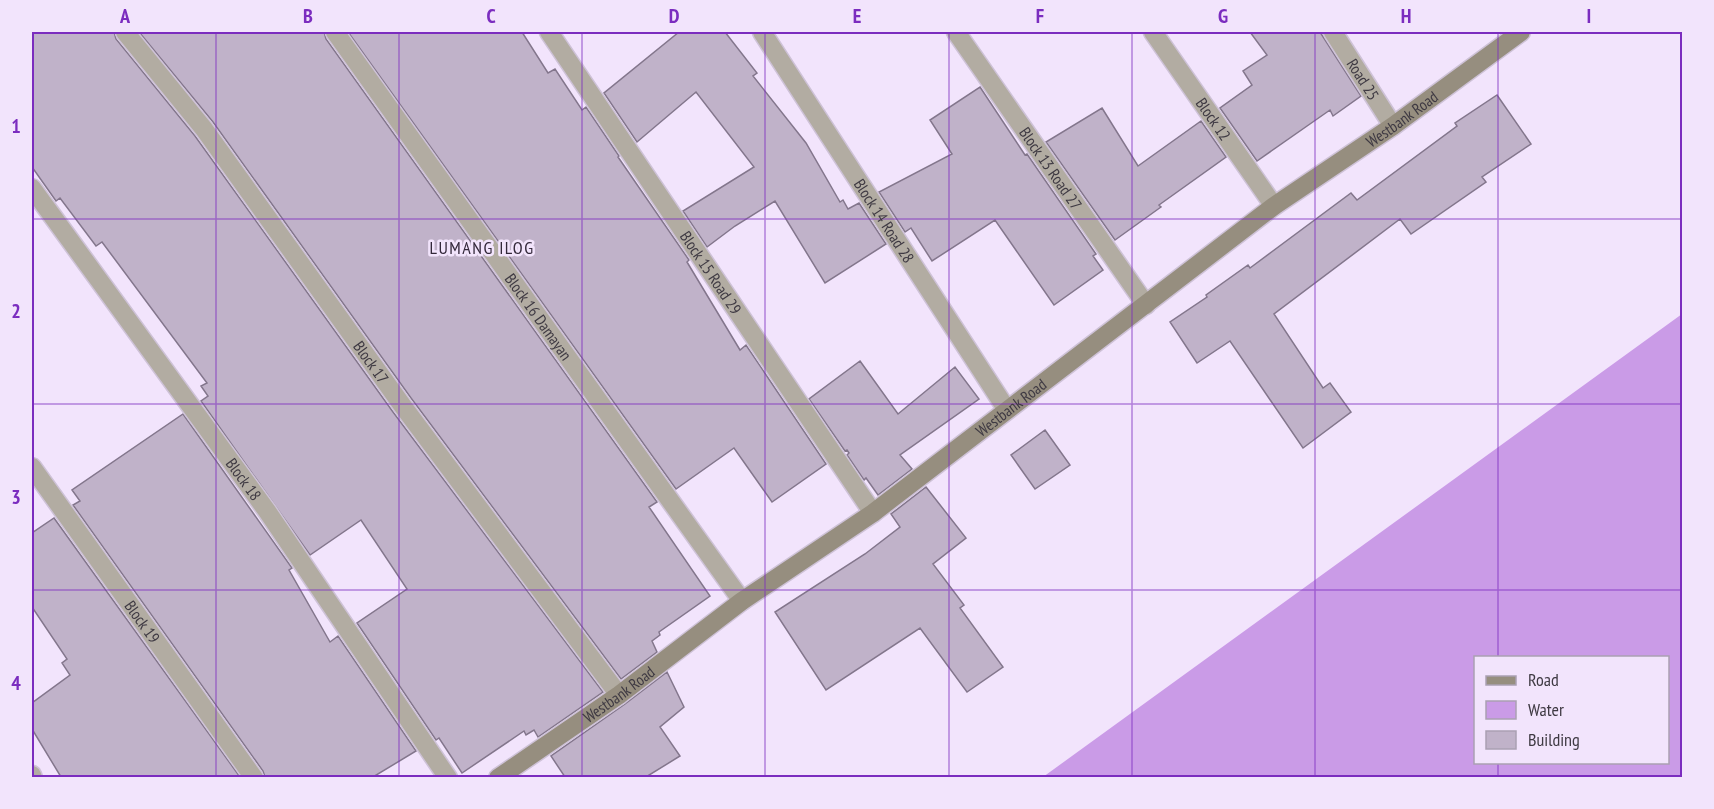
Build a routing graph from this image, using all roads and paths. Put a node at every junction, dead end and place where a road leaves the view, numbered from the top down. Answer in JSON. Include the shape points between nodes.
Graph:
{"nodes":[{"id":1,"x":125,"y":32,"type":"edge"},
{"id":2,"x":335,"y":32,"type":"edge"},
{"id":3,"x":549,"y":32,"type":"edge"},
{"id":4,"x":762,"y":32,"type":"edge"},
{"id":5,"x":956,"y":32,"type":"edge"},
{"id":6,"x":1153,"y":32,"type":"edge"},
{"id":7,"x":1333,"y":32,"type":"edge"},
{"id":8,"x":1521,"y":32,"type":"edge"},
{"id":9,"x":1393,"y":126,"type":"junction"},
{"id":10,"x":32,"y":188,"type":"edge"},
{"id":11,"x":1274,"y":206,"type":"junction"},
{"id":12,"x":1146,"y":305,"type":"junction"},
{"id":13,"x":1007,"y":410,"type":"junction"},
{"id":14,"x":32,"y":467,"type":"edge"},
{"id":15,"x":873,"y":513,"type":"junction"},
{"id":16,"x":742,"y":602,"type":"junction"},
{"id":17,"x":619,"y":695,"type":"junction"},
{"id":18,"x":254,"y":777,"type":"edge"},
{"id":19,"x":448,"y":777,"type":"edge"},
{"id":20,"x":498,"y":777,"type":"edge"}],
"edges":[{"from":1,"to":17,"type":"street","name":"Block 17","via":[[204,129],[402,405]]},
{"from":2,"to":16,"type":"street","name":"Block 16 Damayan"},
{"from":3,"to":15,"type":"street","name":"Block 15 Road 29"},
{"from":4,"to":13,"type":"street","name":"Block 14 Road 28"},
{"from":5,"to":12,"type":"street","name":"Block 13 Road 27"},
{"from":6,"to":11,"type":"street","name":"Block 12"},
{"from":7,"to":9,"type":"street","name":"Road 25"},
{"from":8,"to":9,"type":"street","name":"Westbank Road"},
{"from":9,"to":11,"type":"street","name":"Westbank Road"},
{"from":10,"to":19,"type":"street","name":"Block 18","via":[[267,511]]},
{"from":11,"to":12,"type":"street","name":"Westbank Road"},
{"from":12,"to":13,"type":"street","name":"Westbank Road"},
{"from":13,"to":15,"type":"street","name":"Westbank Road"},
{"from":14,"to":18,"type":"street","name":"Block 19"},
{"from":15,"to":16,"type":"street","name":"Westbank Road"},
{"from":16,"to":17,"type":"street","name":"Westbank Road"},
{"from":17,"to":20,"type":"street","name":"Westbank Road"}]}
